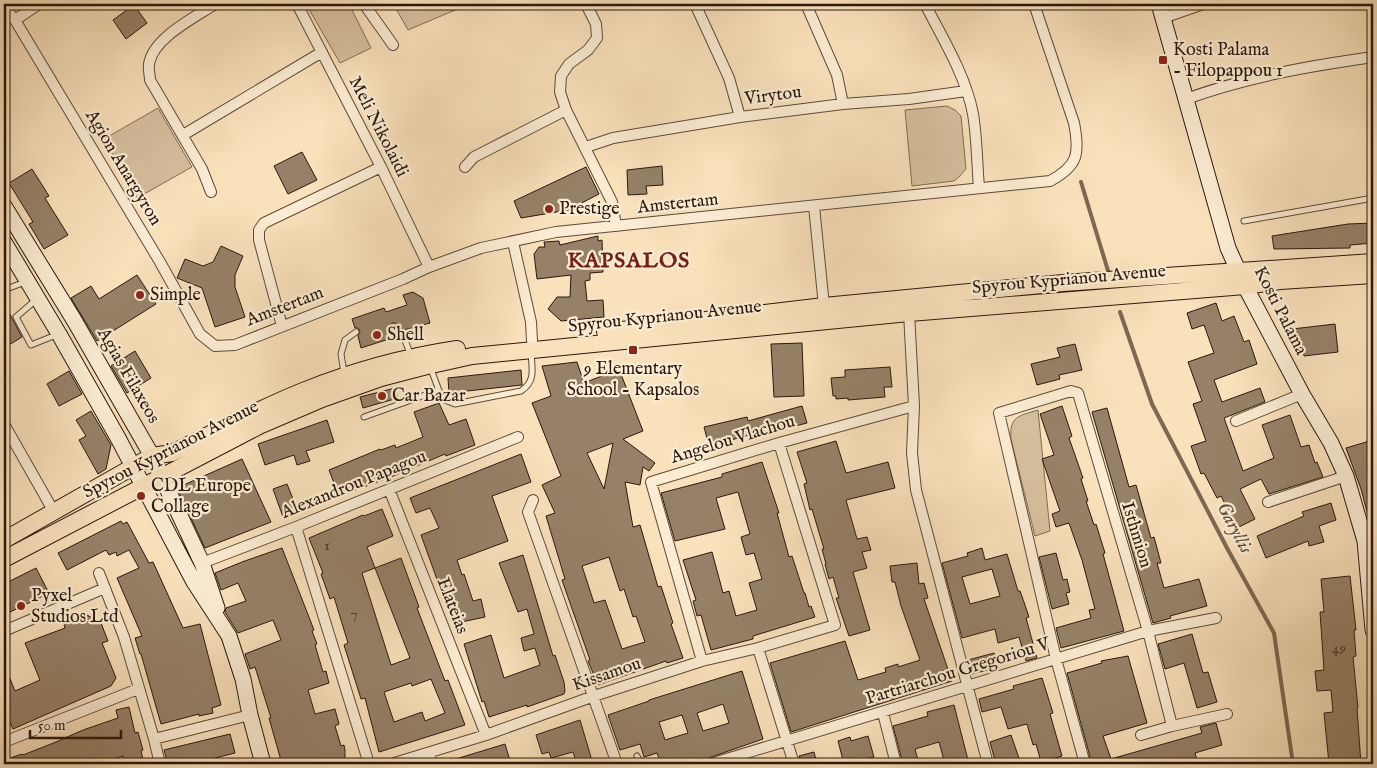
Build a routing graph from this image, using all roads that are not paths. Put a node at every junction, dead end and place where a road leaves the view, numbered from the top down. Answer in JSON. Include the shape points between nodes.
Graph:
{"nodes":[{"id":1,"x":39,"y":4,"type":"edge"},
{"id":2,"x":214,"y":4,"type":"edge"},
{"id":3,"x":297,"y":4,"type":"edge"},
{"id":4,"x":364,"y":4,"type":"edge"},
{"id":5,"x":586,"y":4,"type":"edge"},
{"id":6,"x":695,"y":4,"type":"edge"},
{"id":7,"x":806,"y":4,"type":"edge"},
{"id":8,"x":925,"y":4,"type":"edge"},
{"id":9,"x":1034,"y":4,"type":"edge"},
{"id":10,"x":1203,"y":4,"type":"edge"},
{"id":11,"x":4,"y":7,"type":"edge"},
{"id":12,"x":1161,"y":11,"type":"edge"},
{"id":13,"x":15,"y":20,"type":"junction"},
{"id":14,"x":393,"y":45,"type":"dead end"},
{"id":15,"x":322,"y":52,"type":"junction"},
{"id":16,"x":1373,"y":57,"type":"edge"},
{"id":17,"x":966,"y":90,"type":"junction"},
{"id":18,"x":1186,"y":99,"type":"junction"},
{"id":19,"x":843,"y":104,"type":"junction"},
{"id":20,"x":566,"y":110,"type":"junction"},
{"id":21,"x":740,"y":117,"type":"junction"},
{"id":22,"x":183,"y":134,"type":"junction"},
{"id":23,"x":586,"y":147,"type":"junction"},
{"id":24,"x":464,"y":166,"type":"dead end"},
{"id":25,"x":381,"y":167,"type":"junction"},
{"id":26,"x":979,"y":188,"type":"junction"},
{"id":27,"x":211,"y":192,"type":"dead end"},
{"id":28,"x":1373,"y":198,"type":"edge"},
{"id":29,"x":4,"y":206,"type":"edge"},
{"id":30,"x":814,"y":206,"type":"junction"},
{"id":31,"x":1244,"y":221,"type":"dead end"},
{"id":32,"x":616,"y":226,"type":"junction"},
{"id":33,"x":4,"y":242,"type":"edge"},
{"id":34,"x":513,"y":242,"type":"junction"},
{"id":35,"x":1373,"y":262,"type":"edge"},
{"id":36,"x":428,"y":267,"type":"junction"},
{"id":37,"x":1373,"y":275,"type":"edge"},
{"id":38,"x":1242,"y":279,"type":"junction"},
{"id":39,"x":27,"y":281,"type":"junction"},
{"id":40,"x":4,"y":290,"type":"edge"},
{"id":41,"x":38,"y":298,"type":"junction"},
{"id":42,"x":824,"y":306,"type":"junction"},
{"id":43,"x":909,"y":313,"type":"junction"},
{"id":44,"x":282,"y":326,"type":"junction"},
{"id":45,"x":393,"y":328,"type":"dead end"},
{"id":46,"x":356,"y":332,"type":"dead end"},
{"id":47,"x":59,"y":334,"type":"junction"},
{"id":48,"x":532,"y":345,"type":"junction"},
{"id":49,"x":215,"y":346,"type":"joint"},
{"id":50,"x":411,"y":356,"type":"junction"},
{"id":51,"x":429,"y":365,"type":"junction"},
{"id":52,"x":344,"y":376,"type":"junction"},
{"id":53,"x":438,"y":390,"type":"junction"},
{"id":54,"x":1302,"y":394,"type":"junction"},
{"id":55,"x":914,"y":406,"type":"junction"},
{"id":56,"x":364,"y":417,"type":"dead end"},
{"id":57,"x":1236,"y":422,"type":"dead end"},
{"id":58,"x":4,"y":424,"type":"edge"},
{"id":59,"x":518,"y":437,"type":"dead end"},
{"id":60,"x":779,"y":443,"type":"junction"},
{"id":61,"x":152,"y":456,"type":"junction"},
{"id":62,"x":133,"y":466,"type":"junction"},
{"id":63,"x":1346,"y":476,"type":"junction"},
{"id":64,"x":161,"y":477,"type":"junction"},
{"id":65,"x":144,"y":486,"type":"junction"},
{"id":66,"x":389,"y":489,"type":"junction"},
{"id":67,"x":533,"y":500,"type":"dead end"},
{"id":68,"x":1268,"y":502,"type":"dead end"},
{"id":69,"x":54,"y":512,"type":"junction"},
{"id":70,"x":296,"y":527,"type":"junction"},
{"id":71,"x":4,"y":540,"type":"edge"},
{"id":72,"x":4,"y":559,"type":"edge"},
{"id":73,"x":202,"y":562,"type":"junction"},
{"id":74,"x":99,"y":573,"type":"dead end"},
{"id":75,"x":105,"y":588,"type":"junction"},
{"id":76,"x":1216,"y":618,"type":"dead end"},
{"id":77,"x":224,"y":628,"type":"junction"},
{"id":78,"x":1373,"y":630,"type":"edge"},
{"id":79,"x":4,"y":631,"type":"edge"},
{"id":80,"x":1148,"y":631,"type":"junction"},
{"id":81,"x":758,"y":648,"type":"junction"},
{"id":82,"x":1056,"y":659,"type":"junction"},
{"id":83,"x":702,"y":661,"type":"junction"},
{"id":84,"x":968,"y":687,"type":"junction"},
{"id":85,"x":138,"y":689,"type":"junction"},
{"id":86,"x":594,"y":696,"type":"junction"},
{"id":87,"x":883,"y":713,"type":"junction"},
{"id":88,"x":250,"y":714,"type":"junction"},
{"id":89,"x":1227,"y":714,"type":"dead end"},
{"id":90,"x":1172,"y":726,"type":"junction"},
{"id":91,"x":486,"y":735,"type":"junction"},
{"id":92,"x":1141,"y":735,"type":"dead end"},
{"id":93,"x":154,"y":739,"type":"junction"},
{"id":94,"x":787,"y":741,"type":"junction"},
{"id":95,"x":4,"y":742,"type":"edge"},
{"id":96,"x":429,"y":754,"type":"junction"},
{"id":97,"x":637,"y":756,"type":"dead end"},
{"id":98,"x":160,"y":764,"type":"edge"},
{"id":99,"x":263,"y":764,"type":"edge"},
{"id":100,"x":369,"y":764,"type":"edge"},
{"id":101,"x":392,"y":764,"type":"edge"},
{"id":102,"x":432,"y":764,"type":"edge"},
{"id":103,"x":616,"y":764,"type":"edge"},
{"id":104,"x":641,"y":764,"type":"edge"},
{"id":105,"x":710,"y":764,"type":"edge"},
{"id":106,"x":794,"y":764,"type":"edge"},
{"id":107,"x":896,"y":764,"type":"edge"},
{"id":108,"x":988,"y":764,"type":"edge"},
{"id":109,"x":1085,"y":764,"type":"edge"}],
"edges":[{"from":1,"to":13,"type":"street"},
{"from":2,"to":22,"type":"street","via":[[165,38],[153,52],[149,65],[150,80]]},
{"from":3,"to":15,"type":"street","name":"Meli Nikolaidi"},
{"from":4,"to":14,"type":"street"},
{"from":5,"to":20,"type":"street","via":[[596,24],[597,38],[561,76],[560,92]]},
{"from":6,"to":21,"type":"street","via":[[729,78]]},
{"from":7,"to":19,"type":"street","via":[[837,75]]},
{"from":8,"to":17,"type":"street"},
{"from":9,"to":26,"type":"street","name":"Amstertam","via":[[1074,123],[1077,140],[1075,161],[1063,174],[1050,181]]},
{"from":10,"to":12,"type":"street"},
{"from":11,"to":13,"type":"street","name":"Agion Anargyron"},
{"from":12,"to":18,"type":"main road","name":"Kosti Palama"},
{"from":13,"to":49,"type":"street","name":"Agion Anargyron","via":[[200,334]]},
{"from":15,"to":22,"type":"street"},
{"from":15,"to":25,"type":"street","name":"Meli Nikolaidi"},
{"from":16,"to":18,"type":"street","via":[[1256,77]]},
{"from":17,"to":19,"type":"street","name":"Virytou"},
{"from":17,"to":26,"type":"street","via":[[973,114]]},
{"from":18,"to":38,"type":"main road","name":"Kosti Palama","via":[[1228,248]]},
{"from":19,"to":21,"type":"street","name":"Virytou"},
{"from":20,"to":23,"type":"street"},
{"from":20,"to":24,"type":"street","via":[[474,157]]},
{"from":21,"to":23,"type":"street","name":"Virytou","via":[[614,138]]},
{"from":22,"to":27,"type":"street"},
{"from":23,"to":32,"type":"street","via":[[612,202]]},
{"from":25,"to":36,"type":"street","name":"Meli Nikolaidi"},
{"from":25,"to":44,"type":"street","via":[[264,223],[259,230]]},
{"from":26,"to":30,"type":"street","name":"Amstertam"},
{"from":28,"to":31,"type":"lane"},
{"from":29,"to":61,"type":"main road","name":"Agias Filaxeos"},
{"from":30,"to":32,"type":"street","name":"Amstertam"},
{"from":30,"to":42,"type":"street"},
{"from":32,"to":34,"type":"street","name":"Amstertam","via":[[556,232]]},
{"from":33,"to":39,"type":"main road","name":"Agias Filaxeos"},
{"from":34,"to":36,"type":"street","name":"Amstertam","via":[[481,248]]},
{"from":34,"to":48,"type":"street","via":[[531,322]]},
{"from":35,"to":38,"type":"main road","name":"Spyrou Kyprianou Avenue"},
{"from":36,"to":44,"type":"street","name":"Amstertam"},
{"from":37,"to":38,"type":"main road","name":"Spyrou Kyprianou Avenue","via":[[1280,281]]},
{"from":38,"to":42,"type":"main road","name":"Spyrou Kyprianou Avenue","via":[[1063,283]]},
{"from":38,"to":43,"type":"main road","name":"Spyrou Kyprianou Avenue"},
{"from":38,"to":54,"type":"main road","name":"Kosti Palama"},
{"from":39,"to":40,"type":"lane"},
{"from":39,"to":41,"type":"main road","name":"Agias Filaxeos"},
{"from":41,"to":47,"type":"main road","name":"Agias Filaxeos"},
{"from":41,"to":47,"type":"lane","via":[[16,317],[32,345]]},
{"from":42,"to":48,"type":"main road","name":"Spyrou Kyprianou Avenue"},
{"from":43,"to":48,"type":"main road","name":"Spyrou Kyprianou Avenue"},
{"from":43,"to":55,"type":"street"},
{"from":44,"to":49,"type":"street","name":"Amstertam","via":[[235,345]]},
{"from":45,"to":50,"type":"lane","via":[[403,335]]},
{"from":46,"to":52,"type":"lane","via":[[345,340],[341,354]]},
{"from":47,"to":62,"type":"main road","name":"Agias Filaxeos"},
{"from":48,"to":50,"type":"main road","name":"Spyrou Kyprianou Avenue","via":[[466,347]]},
{"from":48,"to":51,"type":"main road","name":"Spyrou Kyprianou Avenue"},
{"from":48,"to":53,"type":"lane","via":[[532,378],[521,391],[455,404],[442,399]]},
{"from":50,"to":52,"type":"main road","name":"Spyrou Kyprianou Avenue"},
{"from":51,"to":53,"type":"lane"},
{"from":51,"to":64,"type":"main road","name":"Spyrou Kyprianou Avenue","via":[[322,399],[259,426]]},
{"from":52,"to":61,"type":"main road","name":"Spyrou Kyprianou Avenue","via":[[303,391],[172,453]]},
{"from":53,"to":56,"type":"lane"},
{"from":54,"to":57,"type":"street"},
{"from":54,"to":63,"type":"main road","name":"Kosti Palama"},
{"from":55,"to":60,"type":"street","name":"Angelou Vlachou"},
{"from":55,"to":84,"type":"street","via":[[912,453],[916,490]]},
{"from":58,"to":69,"type":"street"},
{"from":59,"to":66,"type":"street","name":"Alexandrou Papagou"},
{"from":60,"to":81,"type":"street","name":"Kissamou","via":[[835,625]]},
{"from":60,"to":83,"type":"street","name":"Angelou Vlachou","via":[[651,482]]},
{"from":61,"to":62,"type":"main road","name":"Spyrou Kyprianou Avenue"},
{"from":61,"to":64,"type":"main road","name":"Agias Filaxeos"},
{"from":62,"to":65,"type":"main road","name":"Agias Filaxeos"},
{"from":62,"to":69,"type":"main road","name":"Spyrou Kyprianou Avenue"},
{"from":63,"to":68,"type":"street"},
{"from":63,"to":78,"type":"main road","name":"Kosti Palama","via":[[1364,541]]},
{"from":64,"to":65,"type":"main road","name":"Spyrou Kyprianou Avenue"},
{"from":64,"to":73,"type":"main road","name":"Agias Filaxeos"},
{"from":65,"to":72,"type":"main road","name":"Spyrou Kyprianou Avenue"},
{"from":65,"to":77,"type":"main road","name":"Agias Filaxeos","via":[[194,582]]},
{"from":66,"to":70,"type":"street","name":"Alexandrou Papagou"},
{"from":66,"to":91,"type":"street","name":"Elateias"},
{"from":67,"to":86,"type":"street","via":[[528,512]]},
{"from":69,"to":71,"type":"main road","name":"Spyrou Kyprianou Avenue"},
{"from":70,"to":73,"type":"street","name":"Alexandrou Papagou"},
{"from":70,"to":100,"type":"street"},
{"from":73,"to":77,"type":"main road","name":"Agias Filaxeos"},
{"from":74,"to":75,"type":"street"},
{"from":75,"to":79,"type":"street"},
{"from":75,"to":85,"type":"street","via":[[124,636]]},
{"from":76,"to":80,"type":"street","name":"Partriarchou Gregoriou V"},
{"from":77,"to":88,"type":"main road","name":"Agias Filaxeos","via":[[243,679]]},
{"from":80,"to":82,"type":"street","name":"Partriarchou Gregoriou V"},
{"from":80,"to":82,"type":"street","name":"Isthmion","via":[[1078,393],[1071,391],[1039,400],[999,413]]},
{"from":80,"to":90,"type":"street","name":"Isthmion"},
{"from":81,"to":83,"type":"street","name":"Kissamou"},
{"from":81,"to":94,"type":"street"},
{"from":82,"to":84,"type":"street","name":"Partriarchou Gregoriou V"},
{"from":82,"to":109,"type":"street"},
{"from":83,"to":86,"type":"street","name":"Kissamou"},
{"from":84,"to":87,"type":"street","name":"Partriarchou Gregoriou V"},
{"from":84,"to":108,"type":"street"},
{"from":85,"to":93,"type":"street"},
{"from":85,"to":95,"type":"street"},
{"from":86,"to":91,"type":"street","name":"Kissamou"},
{"from":86,"to":103,"type":"street"},
{"from":87,"to":94,"type":"street","name":"Partriarchou Gregoriou V"},
{"from":87,"to":107,"type":"street"},
{"from":88,"to":93,"type":"street"},
{"from":88,"to":99,"type":"main road","name":"Agias Filaxeos"},
{"from":89,"to":90,"type":"street"},
{"from":90,"to":92,"type":"street"},
{"from":91,"to":96,"type":"street","name":"Kissamou"},
{"from":93,"to":98,"type":"street"},
{"from":94,"to":105,"type":"street","name":"Partriarchou Gregoriou V"},
{"from":94,"to":106,"type":"street"},
{"from":96,"to":101,"type":"street","name":"Kissamou"},
{"from":96,"to":102,"type":"street"},
{"from":97,"to":104,"type":"lane"}]}
